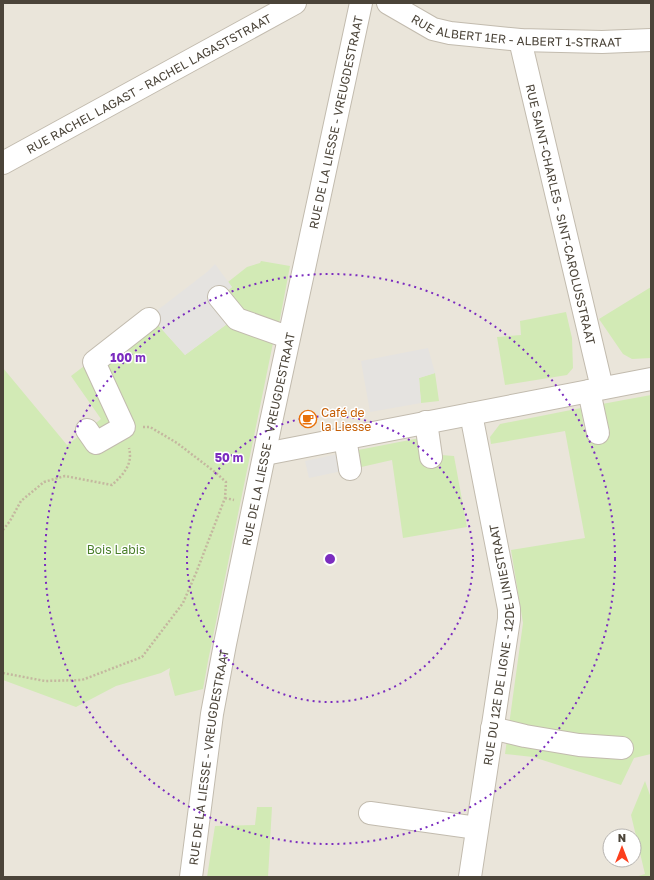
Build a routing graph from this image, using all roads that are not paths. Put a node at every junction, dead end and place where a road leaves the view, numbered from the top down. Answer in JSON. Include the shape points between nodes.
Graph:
{"nodes":[{"id":1,"x":295,"y":3,"type":"edge"},
{"id":2,"x":361,"y":3,"type":"edge"},
{"id":3,"x":388,"y":3,"type":"edge"},
{"id":4,"x":520,"y":40,"type":"junction"},
{"id":5,"x":651,"y":40,"type":"edge"},
{"id":6,"x":3,"y":163,"type":"edge"},
{"id":7,"x":219,"y":297,"type":"dead end"},
{"id":8,"x":149,"y":319,"type":"dead end"},
{"id":9,"x":289,"y":336,"type":"junction"},
{"id":10,"x":651,"y":379,"type":"edge"},
{"id":11,"x":596,"y":389,"type":"junction"},
{"id":12,"x":470,"y":414,"type":"junction"},
{"id":13,"x":426,"y":422,"type":"junction"},
{"id":14,"x":87,"y":430,"type":"dead end"},
{"id":15,"x":598,"y":433,"type":"dead end"},
{"id":16,"x":345,"y":438,"type":"junction"},
{"id":17,"x":265,"y":454,"type":"junction"},
{"id":18,"x":431,"y":457,"type":"dead end"},
{"id":19,"x":350,"y":469,"type":"dead end"},
{"id":20,"x":492,"y":728,"type":"junction"},
{"id":21,"x":622,"y":748,"type":"dead end"},
{"id":22,"x":370,"y":813,"type":"dead end"},
{"id":23,"x":477,"y":828,"type":"junction"},
{"id":24,"x":192,"y":877,"type":"edge"},
{"id":25,"x":470,"y":877,"type":"edge"}],
"edges":[{"from":1,"to":6,"type":"street","name":"RUE RACHEL LAGAST - RACHEL LAGASTSTRAAT"},
{"from":2,"to":9,"type":"street","name":"RUE DE LA LIESSE - VREUGDESTRAAT"},
{"from":3,"to":4,"type":"street","name":"RUE ALBERT 1ER - ALBERT 1-STRAAT","via":[[432,29]]},
{"from":4,"to":5,"type":"street","name":"RUE ALBERT 1ER - ALBERT 1-STRAAT"},
{"from":4,"to":11,"type":"street","name":"RUE SAINT-CHARLES - SINT-CAROLUSSTRAAT"},
{"from":7,"to":9,"type":"street","via":[[237,319]]},
{"from":8,"to":14,"type":"street","via":[[94,362],[124,427],[96,443]]},
{"from":9,"to":17,"type":"street","name":"RUE DE LA LIESSE - VREUGDESTRAAT"},
{"from":10,"to":11,"type":"street"},
{"from":11,"to":12,"type":"street"},
{"from":11,"to":15,"type":"street","name":"RUE SAINT-CHARLES - SINT-CAROLUSSTRAAT"},
{"from":12,"to":13,"type":"street"},
{"from":12,"to":20,"type":"street","name":"RUE DU 12E DE LIGNE - 12DE LINIESTRAAT","via":[[509,609]]},
{"from":13,"to":16,"type":"street"},
{"from":13,"to":18,"type":"street"},
{"from":16,"to":17,"type":"street"},
{"from":16,"to":19,"type":"street"},
{"from":17,"to":24,"type":"street","name":"RUE DE LA LIESSE - VREUGDESTRAAT","via":[[212,714]]},
{"from":20,"to":21,"type":"street","via":[[579,745]]},
{"from":20,"to":23,"type":"street","name":"RUE DU 12E DE LIGNE - 12DE LINIESTRAAT"},
{"from":22,"to":23,"type":"street"},
{"from":23,"to":25,"type":"street","name":"RUE DU 12E DE LIGNE - 12DE LINIESTRAAT"}]}
